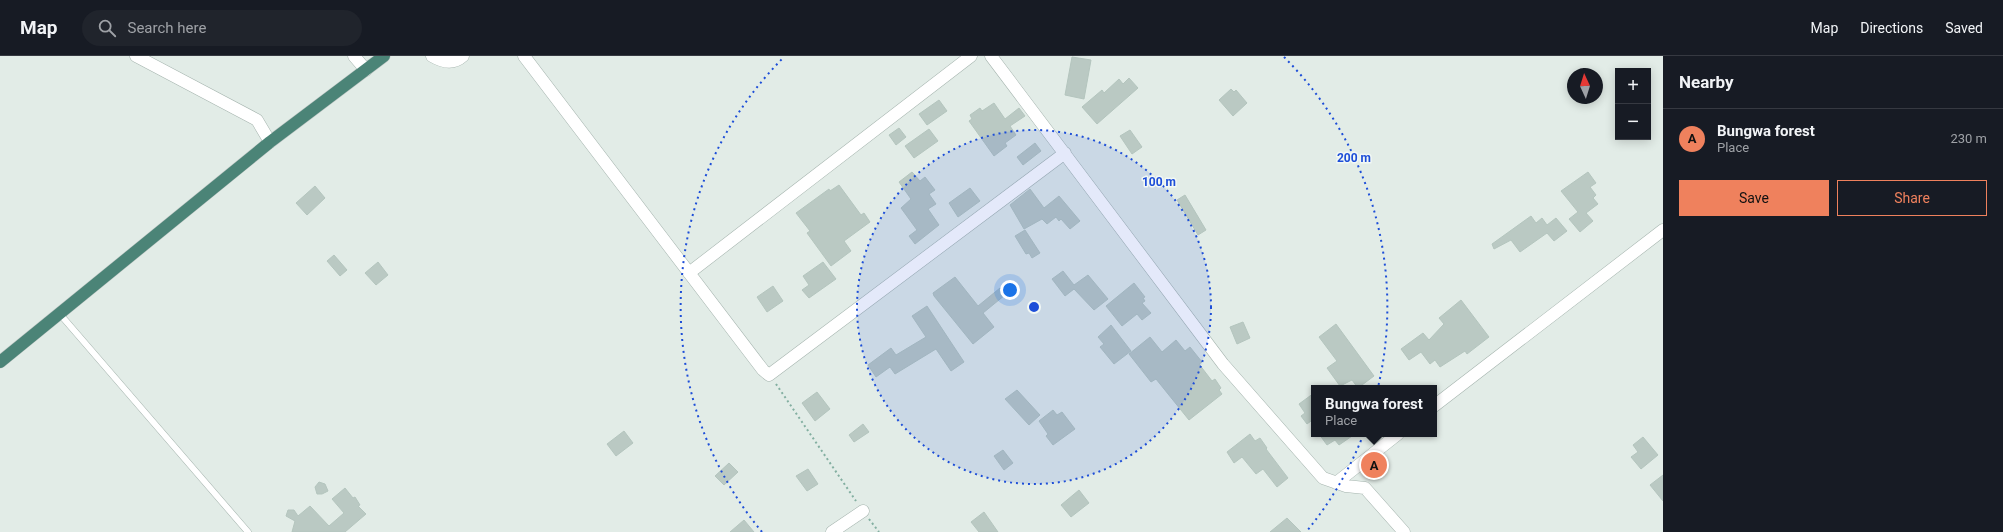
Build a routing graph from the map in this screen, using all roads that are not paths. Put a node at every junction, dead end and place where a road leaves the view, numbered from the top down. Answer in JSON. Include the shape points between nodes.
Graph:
{"nodes":[{"id":1,"x":136,"y":56,"type":"edge"},
{"id":2,"x":354,"y":56,"type":"edge"},
{"id":3,"x":384,"y":56,"type":"edge"},
{"id":4,"x":432,"y":56,"type":"edge"},
{"id":5,"x":463,"y":56,"type":"edge"},
{"id":6,"x":524,"y":56,"type":"edge"},
{"id":7,"x":971,"y":56,"type":"edge"},
{"id":8,"x":992,"y":56,"type":"edge"},
{"id":9,"x":366,"y":70,"type":"junction"},
{"id":10,"x":270,"y":142,"type":"junction"},
{"id":11,"x":1065,"y":153,"type":"junction"},
{"id":12,"x":1663,"y":230,"type":"edge"},
{"id":13,"x":689,"y":273,"type":"junction"},
{"id":14,"x":59,"y":313,"type":"junction"},
{"id":15,"x":0,"y":362,"type":"edge"},
{"id":16,"x":1437,"y":404,"type":"edge"},
{"id":17,"x":1394,"y":437,"type":"edge"},
{"id":18,"x":1336,"y":482,"type":"junction"},
{"id":19,"x":863,"y":511,"type":"road end"},
{"id":20,"x":248,"y":532,"type":"edge"},
{"id":21,"x":832,"y":532,"type":"edge"},
{"id":22,"x":1404,"y":532,"type":"edge"}],
"edges":[{"from":1,"to":10,"type":"street","via":[[257,120]]},
{"from":2,"to":9,"type":"street"},
{"from":3,"to":9,"type":"highway"},
{"from":4,"to":5,"type":"street","via":[[443,62],[458,60]]},
{"from":6,"to":13,"type":"street"},
{"from":7,"to":13,"type":"street"},
{"from":8,"to":11,"type":"street"},
{"from":9,"to":10,"type":"highway"},
{"from":10,"to":14,"type":"highway"},
{"from":11,"to":13,"type":"street","via":[[769,375]]},
{"from":11,"to":18,"type":"street","via":[[1223,364],[1323,478]]},
{"from":12,"to":16,"type":"street"},
{"from":14,"to":15,"type":"highway"},
{"from":14,"to":20,"type":"lane"},
{"from":17,"to":18,"type":"street"},
{"from":18,"to":22,"type":"street","via":[[1365,488]]},
{"from":19,"to":21,"type":"street"}]}
